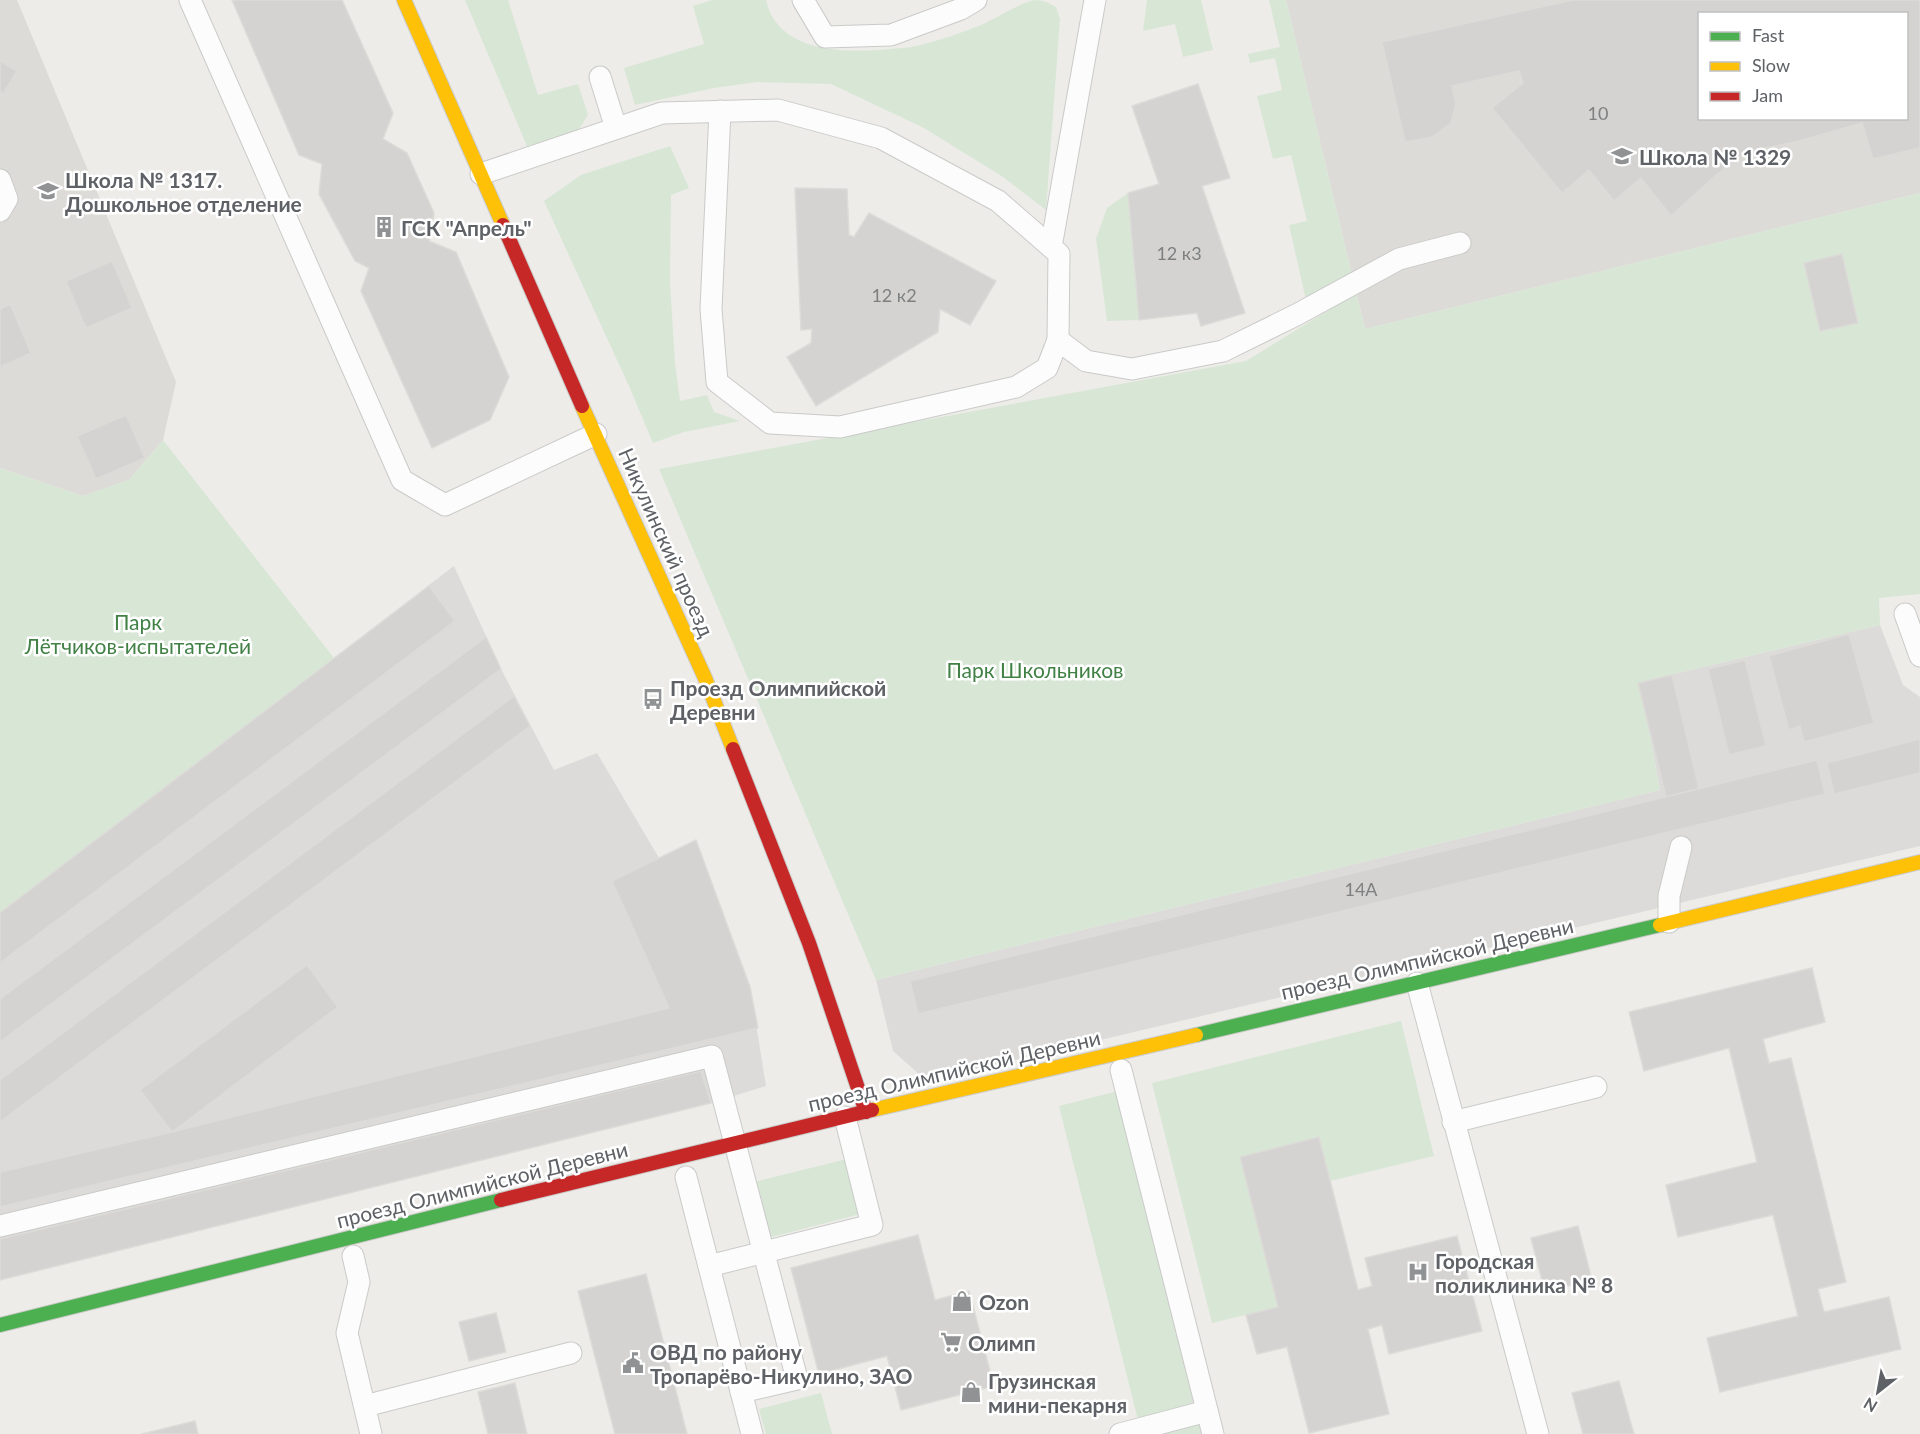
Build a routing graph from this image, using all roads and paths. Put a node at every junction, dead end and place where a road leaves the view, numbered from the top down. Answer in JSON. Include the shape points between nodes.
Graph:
{"nodes":[{"id":1,"x":190,"y":0,"type":"edge"},
{"id":2,"x":404,"y":0,"type":"edge"},
{"id":3,"x":803,"y":0,"type":"edge"},
{"id":4,"x":976,"y":0,"type":"edge"},
{"id":5,"x":1095,"y":0,"type":"edge"},
{"id":6,"x":600,"y":77,"type":"dead end"},
{"id":7,"x":720,"y":111,"type":"junction"},
{"id":8,"x":616,"y":128,"type":"junction"},
{"id":9,"x":481,"y":174,"type":"junction"},
{"id":10,"x":0,"y":180,"type":"edge"},
{"id":11,"x":0,"y":211,"type":"edge"},
{"id":12,"x":1460,"y":243,"type":"dead end"},
{"id":13,"x":1051,"y":247,"type":"junction"},
{"id":14,"x":1058,"y":340,"type":"junction"},
{"id":15,"x":596,"y":435,"type":"junction"},
{"id":16,"x":1905,"y":614,"type":"dead end"},
{"id":17,"x":1920,"y":656,"type":"edge"},
{"id":18,"x":1681,"y":847,"type":"dead end"},
{"id":19,"x":1920,"y":862,"type":"edge"},
{"id":20,"x":1669,"y":922,"type":"junction"},
{"id":21,"x":1417,"y":983,"type":"junction"},
{"id":22,"x":1121,"y":1070,"type":"dead end"},
{"id":23,"x":1596,"y":1087,"type":"dead end"},
{"id":24,"x":866,"y":1112,"type":"junction"},
{"id":25,"x":845,"y":1117,"type":"junction"},
{"id":26,"x":1453,"y":1122,"type":"junction"},
{"id":27,"x":734,"y":1142,"type":"junction"},
{"id":28,"x":686,"y":1177,"type":"dead end"},
{"id":29,"x":0,"y":1226,"type":"edge"},
{"id":30,"x":763,"y":1253,"type":"junction"},
{"id":31,"x":353,"y":1256,"type":"dead end"},
{"id":32,"x":709,"y":1266,"type":"junction"},
{"id":33,"x":0,"y":1324,"type":"edge"},
{"id":34,"x":571,"y":1353,"type":"dead end"},
{"id":35,"x":741,"y":1392,"type":"junction"},
{"id":36,"x":365,"y":1406,"type":"junction"},
{"id":37,"x":1207,"y":1411,"type":"junction"},
{"id":38,"x":371,"y":1434,"type":"edge"},
{"id":39,"x":752,"y":1434,"type":"edge"},
{"id":40,"x":1120,"y":1434,"type":"edge"},
{"id":41,"x":1213,"y":1434,"type":"edge"},
{"id":42,"x":1538,"y":1434,"type":"edge"}],
"edges":[{"from":1,"to":15,"type":"lane","via":[[402,480],[445,505]]},
{"from":2,"to":9,"type":"street","name":"Никулинский проезд"},
{"from":3,"to":4,"type":"lane","via":[[825,37],[891,35]]},
{"from":5,"to":13,"type":"lane"},
{"from":6,"to":8,"type":"lane"},
{"from":7,"to":8,"type":"lane","via":[[662,113]]},
{"from":7,"to":13,"type":"lane","via":[[778,110],[881,138],[998,201]]},
{"from":7,"to":14,"type":"lane","via":[[711,309],[717,382],[770,423],[840,427],[1016,387],[1047,368]]},
{"from":8,"to":9,"type":"lane"},
{"from":9,"to":15,"type":"street","name":"Никулинский проезд"},
{"from":10,"to":11,"type":"lane","via":[[7,199]]},
{"from":12,"to":14,"type":"lane","via":[[1398,259],[1223,351],[1132,369],[1086,361]]},
{"from":13,"to":14,"type":"lane","via":[[1059,254]]},
{"from":15,"to":24,"type":"street","name":"Никулинский проезд","via":[[742,772],[809,943]]},
{"from":16,"to":17,"type":"lane"},
{"from":18,"to":20,"type":"lane","via":[[1669,896]]},
{"from":19,"to":20,"type":"street","name":"проезд Олимпийской Деревни"},
{"from":20,"to":21,"type":"street","name":"проезд Олимпийской Деревни"},
{"from":21,"to":24,"type":"street","name":"проезд Олимпийской Деревни"},
{"from":21,"to":26,"type":"lane"},
{"from":22,"to":37,"type":"lane"},
{"from":23,"to":26,"type":"lane"},
{"from":24,"to":25,"type":"street","name":"проезд Олимпийской Деревни"},
{"from":25,"to":27,"type":"street","name":"проезд Олимпийской Деревни"},
{"from":25,"to":30,"type":"lane","via":[[872,1225]]},
{"from":26,"to":42,"type":"lane"},
{"from":27,"to":29,"type":"lane","via":[[712,1056]]},
{"from":27,"to":30,"type":"lane"},
{"from":27,"to":33,"type":"street","name":"проезд Олимпийской Деревни"},
{"from":28,"to":32,"type":"lane"},
{"from":30,"to":32,"type":"lane"},
{"from":30,"to":35,"type":"lane","via":[[797,1379]]},
{"from":31,"to":36,"type":"lane","via":[[359,1282],[347,1333]]},
{"from":32,"to":35,"type":"lane"},
{"from":34,"to":36,"type":"lane"},
{"from":35,"to":39,"type":"lane"},
{"from":36,"to":38,"type":"lane"},
{"from":37,"to":40,"type":"lane"},
{"from":37,"to":41,"type":"lane"}]}
